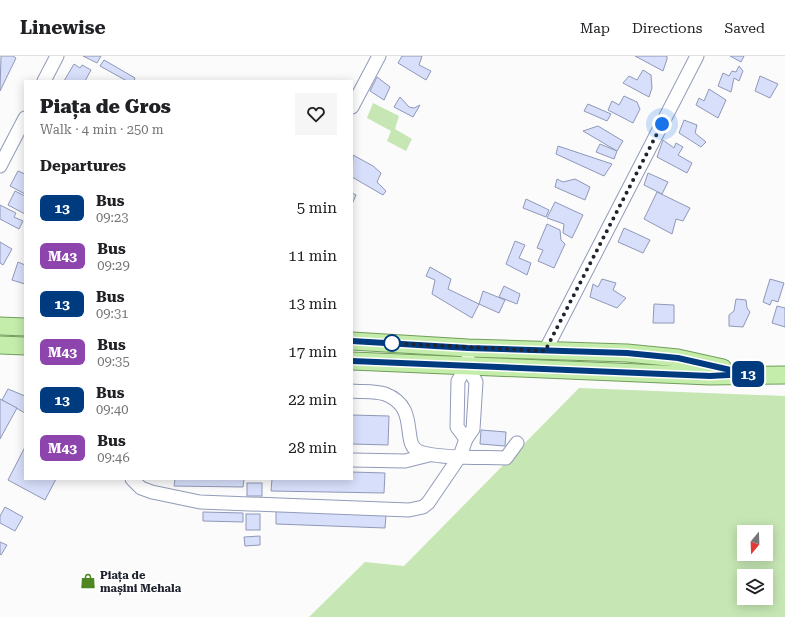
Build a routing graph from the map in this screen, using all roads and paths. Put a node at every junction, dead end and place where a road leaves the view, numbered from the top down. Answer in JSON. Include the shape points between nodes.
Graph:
{"nodes":[{"id":1,"x":57,"y":56,"type":"edge"},
{"id":2,"x":379,"y":56,"type":"edge"},
{"id":3,"x":697,"y":56,"type":"edge"},
{"id":4,"x":45,"y":80,"type":"edge"},
{"id":5,"x":353,"y":105,"type":"edge"},
{"id":6,"x":24,"y":120,"type":"edge"},
{"id":7,"x":0,"y":166,"type":"edge"},
{"id":8,"x":0,"y":326,"type":"edge"},
{"id":9,"x":24,"y":327,"type":"edge"},
{"id":10,"x":353,"y":341,"type":"edge"},
{"id":11,"x":0,"y":345,"type":"edge"},
{"id":12,"x":24,"y":346,"type":"edge"},
{"id":13,"x":0,"y":348,"type":"edge"},
{"id":14,"x":468,"y":348,"type":"junction"},
{"id":15,"x":545,"y":351,"type":"junction"},
{"id":16,"x":353,"y":361,"type":"edge"},
{"id":17,"x":467,"y":366,"type":"junction"},
{"id":18,"x":748,"y":374,"type":"junction"},
{"id":19,"x":785,"y":375,"type":"edge"},
{"id":20,"x":353,"y":391,"type":"edge"},
{"id":21,"x":517,"y":443,"type":"dead end"},
{"id":22,"x":429,"y":455,"type":"junction"},
{"id":23,"x":460,"y":456,"type":"junction"},
{"id":24,"x":353,"y":460,"type":"edge"},
{"id":25,"x":133,"y":480,"type":"edge"}],
"edges":[{"from":1,"to":4,"type":"street"},
{"from":2,"to":5,"type":"street"},
{"from":3,"to":15,"type":"street"},
{"from":6,"to":7,"type":"street"},
{"from":8,"to":9,"type":"main road"},
{"from":10,"to":14,"type":"main road"},
{"from":11,"to":12,"type":"main road"},
{"from":11,"to":13,"type":"street"},
{"from":14,"to":15,"type":"main road"},
{"from":14,"to":17,"type":"street"},
{"from":15,"to":18,"type":"main road","via":[[627,353],[678,358]]},
{"from":16,"to":17,"type":"main road"},
{"from":17,"to":18,"type":"main road","via":[[710,376]]},
{"from":17,"to":23,"type":"street","via":[[476,382],[474,429],[466,439]]},
{"from":18,"to":19,"type":"main road"},
{"from":20,"to":22,"type":"street","via":[[384,394],[396,400],[407,415],[411,444],[416,451]]},
{"from":21,"to":23,"type":"street","via":[[506,458]]},
{"from":22,"to":23,"type":"street"},
{"from":22,"to":24,"type":"street","via":[[405,461]]},
{"from":23,"to":25,"type":"street","via":[[428,503],[423,507],[408,510],[200,502],[152,492],[141,488]]}]}
